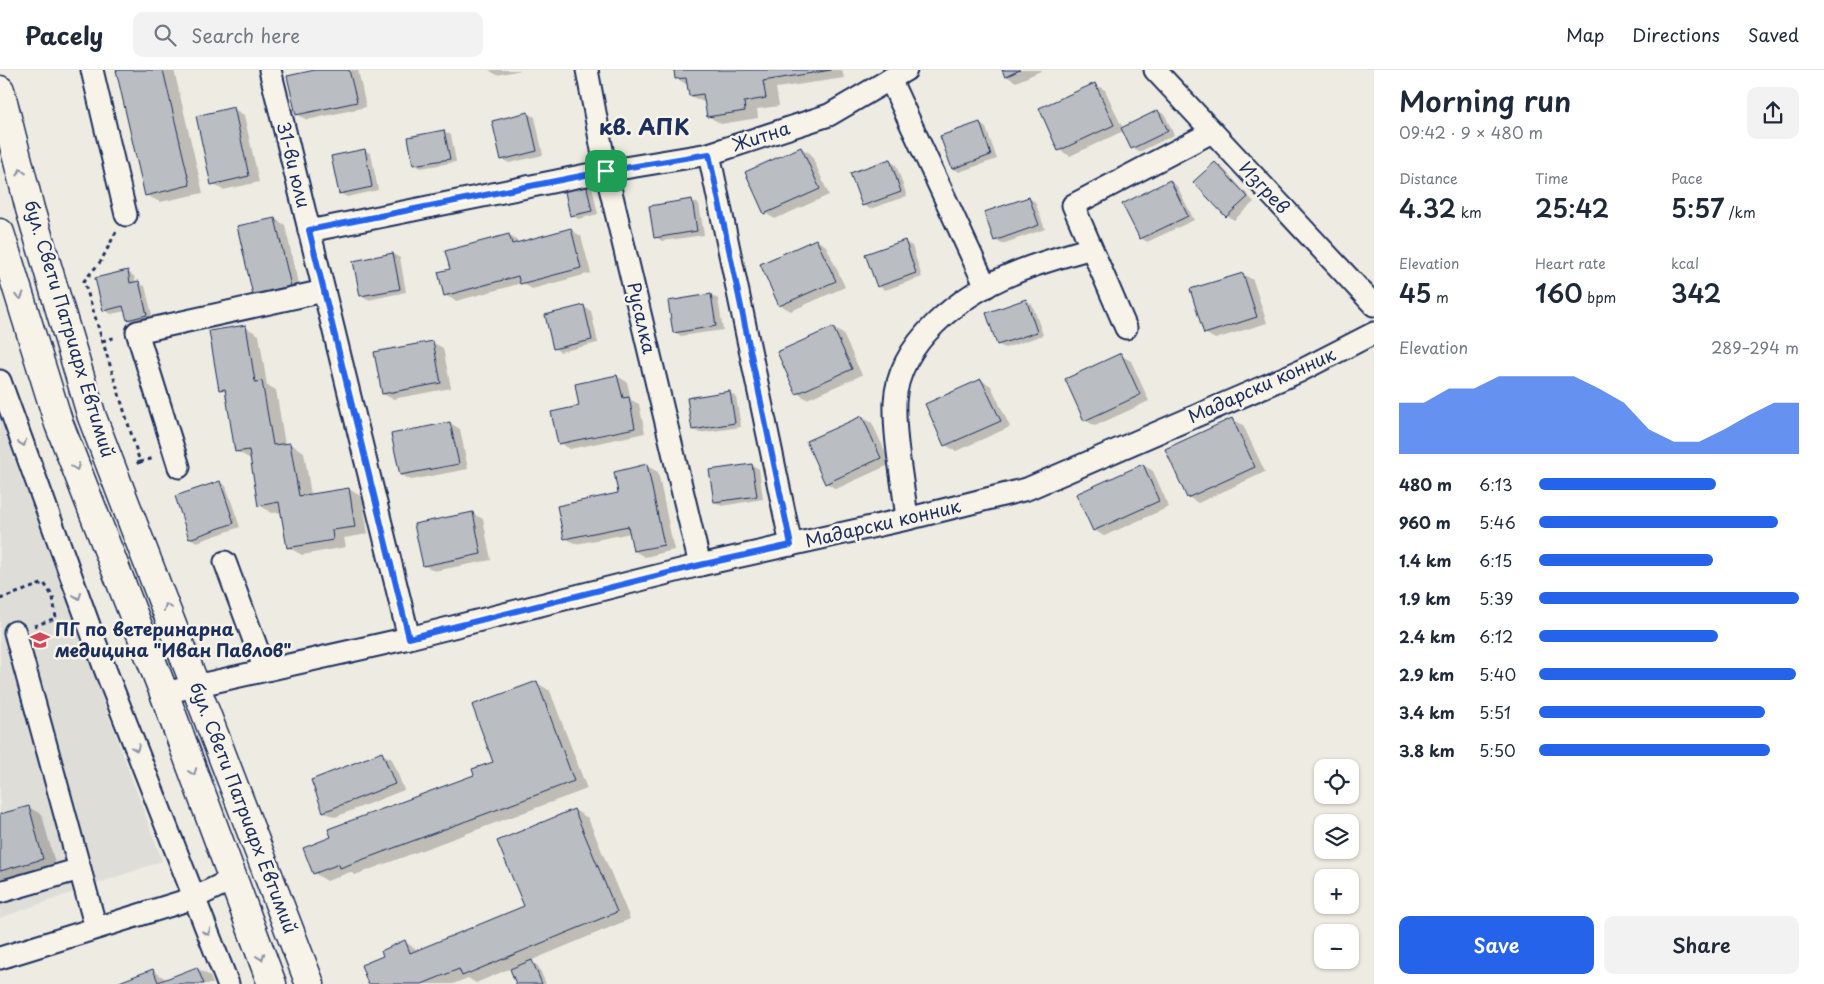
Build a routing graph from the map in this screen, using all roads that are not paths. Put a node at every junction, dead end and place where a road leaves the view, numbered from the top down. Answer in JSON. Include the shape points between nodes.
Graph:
{"nodes":[{"id":1,"x":92,"y":70,"type":"edge"},
{"id":2,"x":270,"y":70,"type":"edge"},
{"id":3,"x":587,"y":70,"type":"edge"},
{"id":4,"x":1154,"y":70,"type":"edge"},
{"id":5,"x":898,"y":75,"type":"edge"},
{"id":6,"x":0,"y":90,"type":"edge"},
{"id":7,"x":1212,"y":132,"type":"junction"},
{"id":8,"x":709,"y":154,"type":"junction"},
{"id":9,"x":606,"y":171,"type":"junction"},
{"id":10,"x":126,"y":215,"type":"dead end"},
{"id":11,"x":309,"y":230,"type":"junction"},
{"id":12,"x":0,"y":233,"type":"edge"},
{"id":13,"x":1091,"y":248,"type":"junction"},
{"id":14,"x":986,"y":287,"type":"junction"},
{"id":15,"x":324,"y":291,"type":"junction"},
{"id":16,"x":1374,"y":305,"type":"edge"},
{"id":17,"x":1126,"y":328,"type":"dead end"},
{"id":18,"x":1374,"y":333,"type":"edge"},
{"id":19,"x":0,"y":381,"type":"edge"},
{"id":20,"x":179,"y":467,"type":"dead end"},
{"id":21,"x":907,"y":519,"type":"junction"},
{"id":22,"x":791,"y":545,"type":"junction"},
{"id":23,"x":226,"y":562,"type":"dead end"},
{"id":24,"x":700,"y":565,"type":"junction"},
{"id":25,"x":15,"y":632,"type":"dead end"},
{"id":26,"x":409,"y":638,"type":"junction"},
{"id":27,"x":265,"y":670,"type":"junction"},
{"id":28,"x":197,"y":686,"type":"junction"},
{"id":29,"x":164,"y":693,"type":"junction"},
{"id":30,"x":80,"y":869,"type":"junction"},
{"id":31,"x":233,"y":879,"type":"junction"},
{"id":32,"x":0,"y":892,"type":"edge"},
{"id":33,"x":194,"y":898,"type":"junction"},
{"id":34,"x":96,"y":928,"type":"junction"},
{"id":35,"x":0,"y":958,"type":"edge"},
{"id":36,"x":228,"y":984,"type":"edge"},
{"id":37,"x":272,"y":984,"type":"edge"},
{"id":38,"x":310,"y":984,"type":"edge"}],
"edges":[{"from":1,"to":10,"type":"street"},
{"from":2,"to":11,"type":"street","name":"31-ви юли"},
{"from":3,"to":9,"type":"street","name":"Русалка"},
{"from":4,"to":7,"type":"street","name":"Изгрев"},
{"from":5,"to":8,"type":"street","name":"Житна","via":[[829,114]]},
{"from":5,"to":14,"type":"street"},
{"from":28,"to":6,"type":"main road","name":"бул. Свети Патриарх Евтимий","one_way":true,"via":[[92,417],[30,210]]},
{"from":7,"to":13,"type":"street","via":[[1072,204]]},
{"from":7,"to":16,"type":"street","name":"Изгрев"},
{"from":8,"to":9,"type":"street","name":"Житна"},
{"from":8,"to":22,"type":"street"},
{"from":9,"to":11,"type":"street","name":"Житна"},
{"from":9,"to":24,"type":"street","name":"Русалка"},
{"from":11,"to":15,"type":"street","name":"31-ви юли"},
{"from":12,"to":29,"type":"main road","name":"бул. Свети Патриарх Евтимий","one_way":true,"via":[[59,424]]},
{"from":13,"to":14,"type":"street","via":[[1012,274]]},
{"from":13,"to":17,"type":"street"},
{"from":14,"to":21,"type":"street","via":[[972,294],[927,332],[906,360],[895,401]]},
{"from":15,"to":20,"type":"street","via":[[137,332]]},
{"from":15,"to":26,"type":"street","name":"31-ви юли"},
{"from":18,"to":21,"type":"street","name":"Мадарски конник","via":[[1300,371],[1027,488]]},
{"from":19,"to":33,"type":"street","one_way":true,"via":[[105,668]]},
{"from":21,"to":22,"type":"street","name":"Мадарски конник"},
{"from":22,"to":24,"type":"street","name":"Мадарски конник"},
{"from":23,"to":27,"type":"street"},
{"from":24,"to":26,"type":"street","name":"Мадарски конник"},
{"from":25,"to":30,"type":"street"},
{"from":26,"to":27,"type":"street","name":"Мадарски конник"},
{"from":27,"to":28,"type":"street","name":"Мадарски конник"},
{"from":28,"to":29,"type":"street","name":"Мадарски конник"},
{"from":28,"to":38,"type":"main road","name":"бул. Свети Патриарх Евтимий"},
{"from":29,"to":31,"type":"main road","name":"бул. Свети Патриарх Евтимий","one_way":true},
{"from":30,"to":32,"type":"street"},
{"from":30,"to":34,"type":"street"},
{"from":31,"to":33,"type":"street"},
{"from":31,"to":37,"type":"main road","name":"бул. Свети Патриарх Евтимий","one_way":true},
{"from":33,"to":34,"type":"street"},
{"from":33,"to":36,"type":"street","one_way":true},
{"from":34,"to":35,"type":"street"}]}
